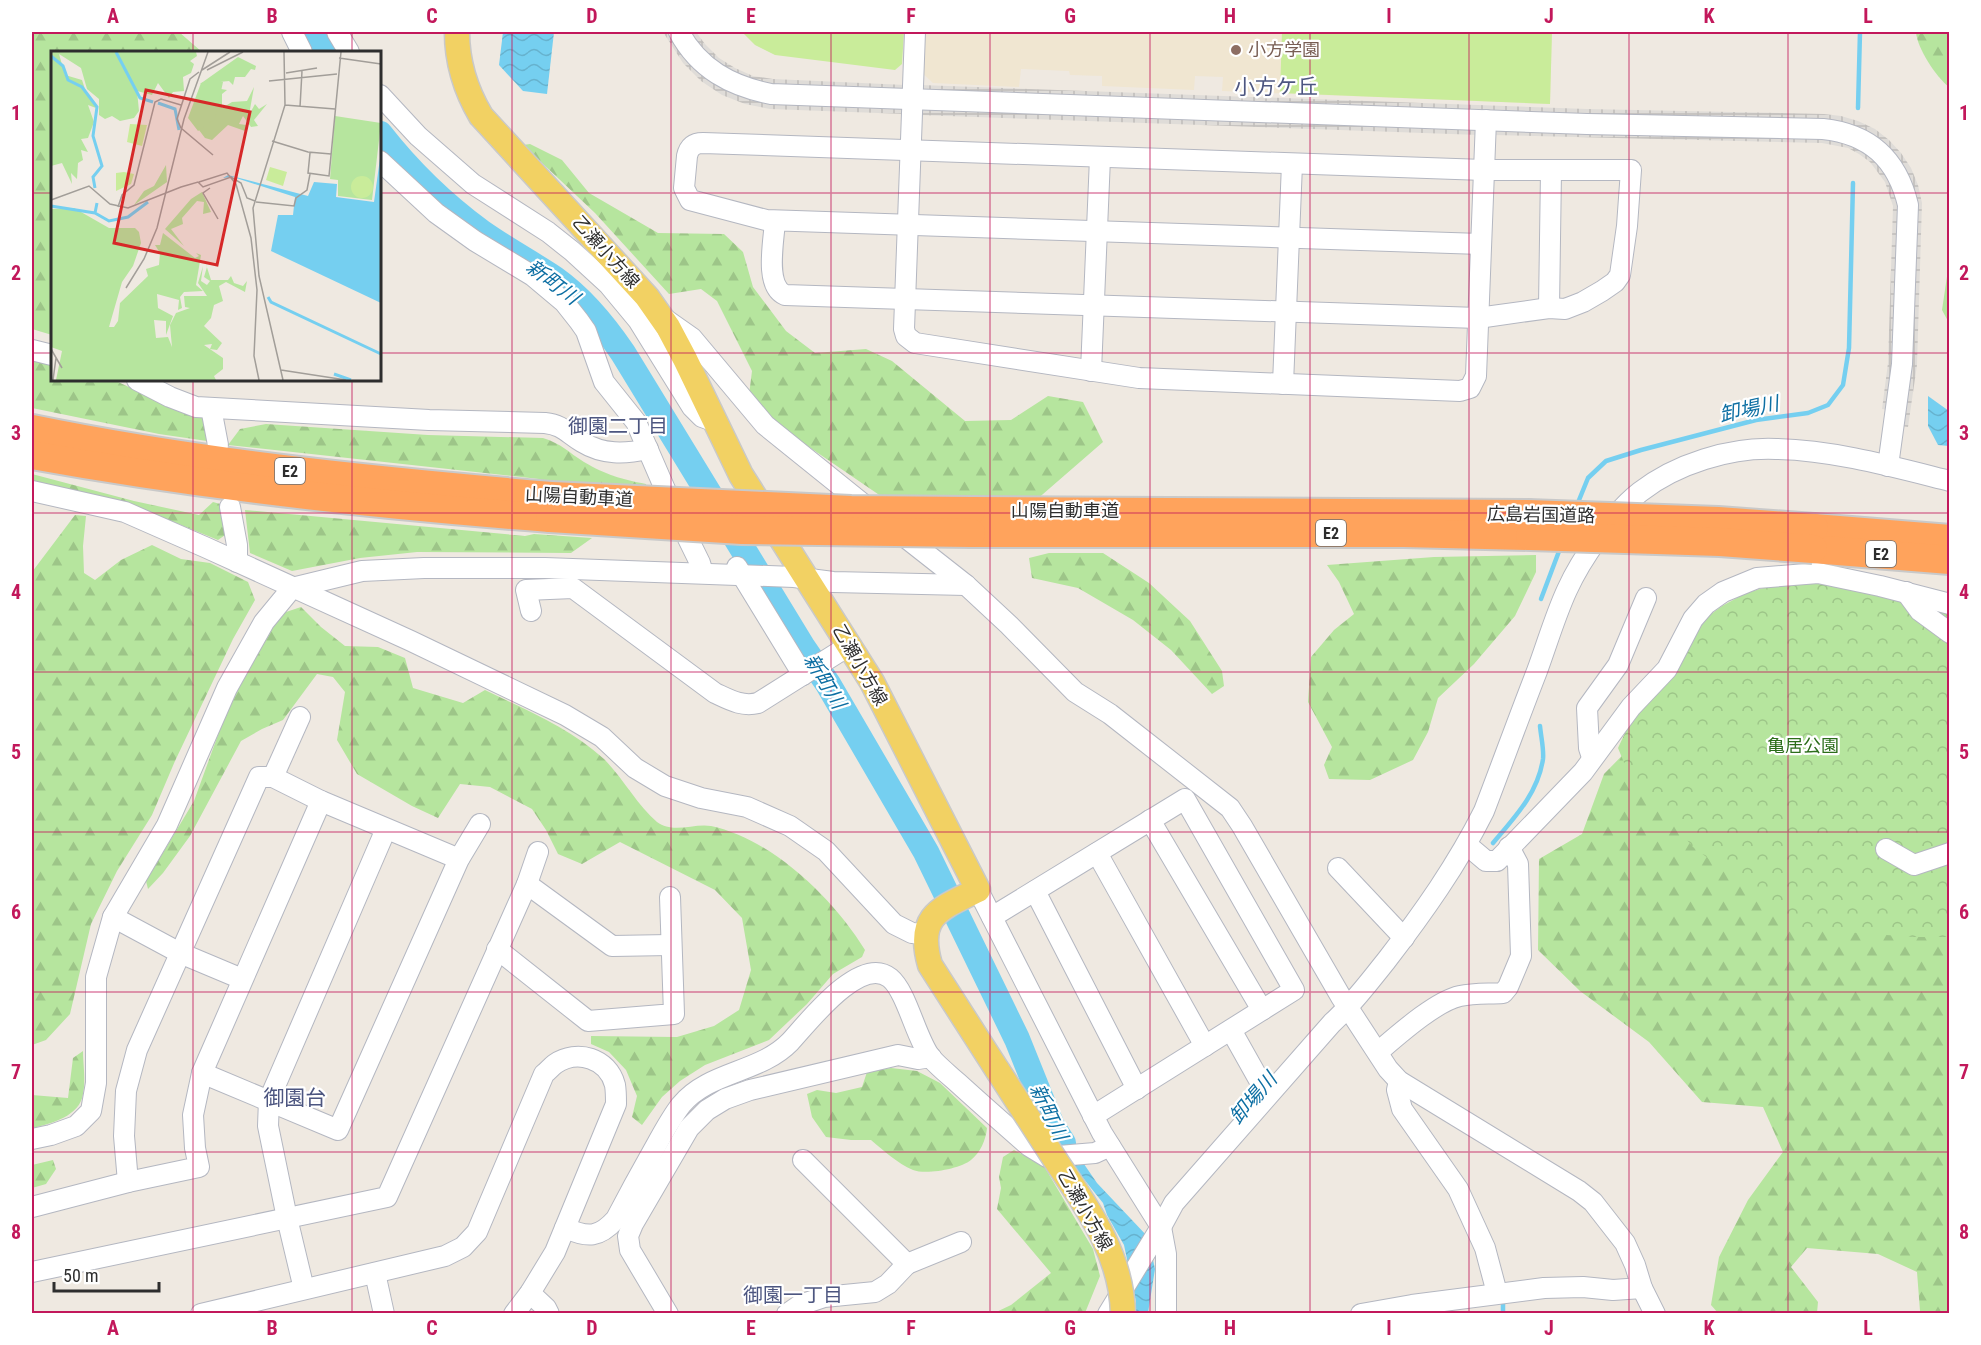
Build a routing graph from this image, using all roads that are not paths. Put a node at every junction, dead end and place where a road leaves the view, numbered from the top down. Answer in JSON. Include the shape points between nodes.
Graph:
{"nodes":[{"id":1,"x":292,"y":32,"type":"edge"},
{"id":2,"x":337,"y":32,"type":"edge"},
{"id":3,"x":458,"y":32,"type":"edge"},
{"id":4,"x":679,"y":32,"type":"edge"},
{"id":5,"x":915,"y":32,"type":"edge"},
{"id":6,"x":302,"y":51,"type":"edge"},
{"id":7,"x":348,"y":51,"type":"edge"},
{"id":8,"x":381,"y":96,"type":"edge"},
{"id":9,"x":913,"y":100,"type":"junction"},
{"id":10,"x":1486,"y":120,"type":"junction"},
{"id":11,"x":910,"y":151,"type":"junction"},
{"id":12,"x":1100,"y":158,"type":"junction"},
{"id":13,"x":381,"y":162,"type":"edge"},
{"id":14,"x":1292,"y":164,"type":"junction"},
{"id":15,"x":1484,"y":170,"type":"junction"},
{"id":16,"x":1551,"y":171,"type":"junction"},
{"id":17,"x":775,"y":221,"type":"junction"},
{"id":18,"x":908,"y":225,"type":"junction"},
{"id":19,"x":1097,"y":231,"type":"junction"},
{"id":20,"x":1289,"y":237,"type":"junction"},
{"id":21,"x":1481,"y":244,"type":"junction"},
{"id":22,"x":905,"y":299,"type":"junction"},
{"id":23,"x":1094,"y":305,"type":"junction"},
{"id":24,"x":1549,"y":308,"type":"junction"},
{"id":25,"x":1286,"y":312,"type":"junction"},
{"id":26,"x":660,"y":316,"type":"junction"},
{"id":27,"x":1478,"y":318,"type":"junction"},
{"id":28,"x":32,"y":350,"type":"edge"},
{"id":29,"x":51,"y":355,"type":"edge"},
{"id":30,"x":1091,"y":370,"type":"junction"},
{"id":31,"x":139,"y":381,"type":"edge"},
{"id":32,"x":1283,"y":384,"type":"junction"},
{"id":33,"x":211,"y":408,"type":"junction"},
{"id":34,"x":716,"y":422,"type":"junction"},
{"id":35,"x":32,"y":429,"type":"edge"},
{"id":36,"x":218,"y":445,"type":"dead end"},
{"id":37,"x":648,"y":449,"type":"junction"},
{"id":38,"x":32,"y":455,"type":"edge"},
{"id":39,"x":1888,"y":466,"type":"junction"},
{"id":40,"x":1950,"y":481,"type":"edge"},
{"id":41,"x":32,"y":491,"type":"edge"},
{"id":42,"x":230,"y":507,"type":"dead end"},
{"id":43,"x":550,"y":507,"type":"junction"},
{"id":44,"x":1124,"y":525,"type":"junction"},
{"id":45,"x":1814,"y":538,"type":"junction"},
{"id":46,"x":1950,"y":539,"type":"edge"},
{"id":47,"x":1950,"y":560,"type":"edge"},
{"id":48,"x":237,"y":562,"type":"junction"},
{"id":49,"x":703,"y":573,"type":"junction"},
{"id":50,"x":743,"y":573,"type":"junction"},
{"id":51,"x":801,"y":578,"type":"junction"},
{"id":52,"x":966,"y":585,"type":"junction"},
{"id":53,"x":292,"y":588,"type":"junction"},
{"id":54,"x":1906,"y":592,"type":"junction"},
{"id":55,"x":1646,"y":598,"type":"dead end"},
{"id":56,"x":1950,"y":604,"type":"edge"},
{"id":57,"x":531,"y":611,"type":"dead end"},
{"id":58,"x":1950,"y":633,"type":"edge"},
{"id":59,"x":846,"y":648,"type":"junction"},
{"id":60,"x":805,"y":674,"type":"junction"},
{"id":61,"x":300,"y":717,"type":"dead end"},
{"id":62,"x":1592,"y":758,"type":"junction"},
{"id":63,"x":273,"y":777,"type":"junction"},
{"id":64,"x":321,"y":801,"type":"junction"},
{"id":65,"x":1150,"y":820,"type":"junction"},
{"id":66,"x":480,"y":824,"type":"dead end"},
{"id":67,"x":386,"y":829,"type":"junction"},
{"id":68,"x":1467,"y":846,"type":"junction"},
{"id":69,"x":1509,"y":848,"type":"junction"},
{"id":70,"x":1886,"y":849,"type":"dead end"},
{"id":71,"x":538,"y":852,"type":"dead end"},
{"id":72,"x":1097,"y":853,"type":"junction"},
{"id":73,"x":1950,"y":853,"type":"edge"},
{"id":74,"x":459,"y":859,"type":"junction"},
{"id":75,"x":1338,"y":868,"type":"dead end"},
{"id":76,"x":527,"y":884,"type":"junction"},
{"id":77,"x":1035,"y":891,"type":"junction"},
{"id":78,"x":974,"y":892,"type":"junction"},
{"id":79,"x":670,"y":897,"type":"dead end"},
{"id":80,"x":113,"y":917,"type":"junction"},
{"id":81,"x":992,"y":917,"type":"junction"},
{"id":82,"x":927,"y":933,"type":"junction"},
{"id":83,"x":1404,"y":938,"type":"junction"},
{"id":84,"x":670,"y":945,"type":"junction"},
{"id":85,"x":497,"y":948,"type":"junction"},
{"id":86,"x":180,"y":953,"type":"junction"},
{"id":87,"x":242,"y":979,"type":"junction"},
{"id":88,"x":1349,"y":1008,"type":"junction"},
{"id":89,"x":1262,"y":1010,"type":"junction"},
{"id":90,"x":1231,"y":1030,"type":"junction"},
{"id":91,"x":1205,"y":1046,"type":"junction"},
{"id":92,"x":1378,"y":1052,"type":"junction"},
{"id":93,"x":931,"y":1057,"type":"junction"},
{"id":94,"x":202,"y":1073,"type":"junction"},
{"id":95,"x":1399,"y":1081,"type":"junction"},
{"id":96,"x":1137,"y":1089,"type":"junction"},
{"id":97,"x":1269,"y":1093,"type":"junction"},
{"id":98,"x":269,"y":1101,"type":"junction"},
{"id":99,"x":1093,"y":1116,"type":"junction"},
{"id":100,"x":32,"y":1139,"type":"edge"},
{"id":101,"x":1105,"y":1148,"type":"junction"},
{"id":102,"x":803,"y":1160,"type":"dead end"},
{"id":103,"x":128,"y":1182,"type":"junction"},
{"id":104,"x":32,"y":1207,"type":"edge"},
{"id":105,"x":287,"y":1218,"type":"junction"},
{"id":106,"x":565,"y":1228,"type":"junction"},
{"id":107,"x":1157,"y":1233,"type":"junction"},
{"id":108,"x":961,"y":1242,"type":"dead end"},
{"id":109,"x":907,"y":1264,"type":"junction"},
{"id":110,"x":32,"y":1272,"type":"edge"},
{"id":111,"x":375,"y":1273,"type":"junction"},
{"id":112,"x":1642,"y":1288,"type":"junction"},
{"id":113,"x":304,"y":1289,"type":"junction"},
{"id":114,"x":530,"y":1293,"type":"junction"},
{"id":115,"x":1497,"y":1293,"type":"junction"},
{"id":116,"x":201,"y":1314,"type":"edge"},
{"id":117,"x":384,"y":1314,"type":"edge"},
{"id":118,"x":514,"y":1314,"type":"edge"},
{"id":119,"x":549,"y":1314,"type":"edge"},
{"id":120,"x":668,"y":1314,"type":"edge"},
{"id":121,"x":787,"y":1314,"type":"edge"},
{"id":122,"x":1108,"y":1314,"type":"edge"},
{"id":123,"x":1123,"y":1314,"type":"edge"},
{"id":124,"x":1166,"y":1314,"type":"edge"},
{"id":125,"x":1361,"y":1314,"type":"edge"},
{"id":126,"x":1655,"y":1314,"type":"edge"}],
"edges":[{"from":1,"to":6,"type":"street"},
{"from":2,"to":7,"type":"street"},
{"from":3,"to":26,"type":"main road","name":"乙瀬小方線","via":[[460,69],[482,116],[624,269]]},
{"from":4,"to":9,"type":"street","via":[[710,70],[749,90]]},
{"from":5,"to":9,"type":"street"},
{"from":8,"to":34,"type":"street","via":[[418,136],[473,184],[548,232],[594,271],[638,320],[692,408]]},
{"from":9,"to":10,"type":"street"},
{"from":9,"to":11,"type":"street"},
{"from":10,"to":15,"type":"street"},
{"from":10,"to":39,"type":"street","via":[[1823,129],[1853,135],[1879,151],[1901,182],[1908,205],[1902,364]]},
{"from":11,"to":12,"type":"street"},
{"from":11,"to":17,"type":"street","via":[[703,143],[690,148],[684,189],[690,200]]},
{"from":11,"to":18,"type":"street"},
{"from":12,"to":14,"type":"street"},
{"from":12,"to":19,"type":"street"},
{"from":13,"to":37,"type":"street","via":[[436,213],[533,276],[564,302],[586,331],[604,382],[636,422]]},
{"from":14,"to":15,"type":"street"},
{"from":14,"to":20,"type":"street"},
{"from":15,"to":16,"type":"street"},
{"from":15,"to":21,"type":"street"},
{"from":16,"to":24,"type":"street"},
{"from":16,"to":24,"type":"street","via":[[1631,170],[1620,275],[1583,302],[1565,309]]},
{"from":17,"to":18,"type":"street"},
{"from":17,"to":22,"type":"street","via":[[772,278],[781,293]]},
{"from":18,"to":19,"type":"street"},
{"from":18,"to":22,"type":"street"},
{"from":19,"to":20,"type":"street"},
{"from":19,"to":23,"type":"street"},
{"from":20,"to":21,"type":"street"},
{"from":20,"to":25,"type":"street"},
{"from":21,"to":27,"type":"street"},
{"from":22,"to":23,"type":"street"},
{"from":22,"to":30,"type":"street","via":[[904,332],[911,341]]},
{"from":23,"to":25,"type":"street"},
{"from":23,"to":30,"type":"street"},
{"from":24,"to":27,"type":"street"},
{"from":25,"to":27,"type":"street"},
{"from":25,"to":32,"type":"street"},
{"from":26,"to":34,"type":"main road","name":"乙瀬小方線"},
{"from":26,"to":52,"type":"street","via":[[692,338],[765,425]]},
{"from":27,"to":32,"type":"street","via":[[1475,379],[1466,390]]},
{"from":28,"to":29,"type":"street"},
{"from":30,"to":32,"type":"street","via":[[1139,378]]},
{"from":31,"to":33,"type":"street","via":[[196,407]]},
{"from":33,"to":36,"type":"street"},
{"from":33,"to":37,"type":"street","via":[[558,424],[583,443],[604,452]]},
{"from":34,"to":51,"type":"main road","name":"乙瀬小方線"},
{"from":35,"to":43,"type":"highway","name":"山陽自動車道","number":"E2","via":[[261,467]]},
{"from":37,"to":49,"type":"street"},
{"from":38,"to":43,"type":"highway","name":"山陽自動車道","number":"E2","via":[[298,495],[459,511]]},
{"from":39,"to":40,"type":"street"},
{"from":39,"to":68,"type":"street","via":[[1818,453],[1745,450],[1706,458],[1640,492],[1600,535],[1568,589],[1484,811]]},
{"from":41,"to":48,"type":"street","via":[[125,513]]},
{"from":42,"to":48,"type":"street"},
{"from":43,"to":44,"type":"highway","name":"山陽自動車道","number":"E2","bridge":true,"via":[[742,530],[852,533]]},
{"from":43,"to":44,"type":"highway","name":"山陽自動車道","number":"E2","bridge":true,"via":[[1072,511]]},
{"from":44,"to":45,"type":"highway","name":"広島岩国道路","number":"E2","bridge":true,"via":[[1404,533],[1529,525],[1720,542]]},
{"from":45,"to":46,"type":"highway","name":"広島岩国道路","number":"E2"},
{"from":45,"to":47,"type":"highway","name":"広島岩国道路","number":"E2"},
{"from":48,"to":53,"type":"street"},
{"from":49,"to":50,"type":"street"},
{"from":49,"to":53,"type":"street","via":[[424,567],[362,571]]},
{"from":50,"to":51,"type":"street"},
{"from":50,"to":60,"type":"street"},
{"from":51,"to":52,"type":"street"},
{"from":51,"to":59,"type":"main road","name":"乙瀬小方線"},
{"from":52,"to":88,"type":"street","via":[[1075,692],[1110,714],[1230,808]]},
{"from":53,"to":80,"type":"street","via":[[264,622],[227,688],[167,825]]},
{"from":53,"to":82,"type":"street","via":[[565,715],[602,737],[635,768],[665,786],[747,807],[790,826],[826,851],[894,924],[912,933]]},
{"from":54,"to":56,"type":"street"},
{"from":54,"to":58,"type":"street","via":[[1920,610]]},
{"from":54,"to":62,"type":"street","via":[[1818,573],[1757,578],[1723,592],[1693,619],[1667,669],[1631,707]]},
{"from":55,"to":62,"type":"street","via":[[1618,665],[1587,708]]},
{"from":57,"to":60,"type":"street","via":[[526,590],[573,588],[715,693],[737,703],[758,703]]},
{"from":59,"to":60,"type":"street"},
{"from":59,"to":78,"type":"main road","name":"乙瀬小方線","via":[[882,700]]},
{"from":61,"to":63,"type":"street"},
{"from":62,"to":69,"type":"street","via":[[1577,779]]},
{"from":63,"to":64,"type":"street"},
{"from":63,"to":86,"type":"street","via":[[259,777]]},
{"from":64,"to":67,"type":"street"},
{"from":64,"to":87,"type":"street"},
{"from":65,"to":72,"type":"street"},
{"from":65,"to":89,"type":"street"},
{"from":65,"to":89,"type":"street","via":[[1185,799],[1294,990]]},
{"from":66,"to":74,"type":"street"},
{"from":67,"to":74,"type":"street"},
{"from":67,"to":98,"type":"street"},
{"from":68,"to":69,"type":"street","via":[[1486,861],[1497,861]]},
{"from":68,"to":83,"type":"street"},
{"from":69,"to":92,"type":"street","via":[[1518,864],[1521,956],[1508,987],[1503,993],[1448,1000]]},
{"from":70,"to":73,"type":"street","via":[[1914,865]]},
{"from":71,"to":76,"type":"street"},
{"from":72,"to":77,"type":"street"},
{"from":72,"to":91,"type":"street"},
{"from":74,"to":98,"type":"street","via":[[338,1130]]},
{"from":75,"to":83,"type":"street"},
{"from":76,"to":84,"type":"street","via":[[612,946]]},
{"from":76,"to":85,"type":"street"},
{"from":77,"to":81,"type":"street"},
{"from":77,"to":96,"type":"street"},
{"from":78,"to":81,"type":"street"},
{"from":78,"to":82,"type":"main road","name":"乙瀬小方線","via":[[937,912],[927,925]]},
{"from":79,"to":84,"type":"street"},
{"from":80,"to":86,"type":"street"},
{"from":80,"to":100,"type":"street","via":[[96,977],[96,1083],[91,1111],[76,1126]]},
{"from":81,"to":99,"type":"street"},
{"from":82,"to":123,"type":"main road","name":"乙瀬小方線","bridge":true,"via":[[930,965],[1101,1230],[1121,1286]]},
{"from":83,"to":88,"type":"street"},
{"from":84,"to":85,"type":"street","via":[[674,1014],[588,1021]]},
{"from":85,"to":105,"type":"street","via":[[387,1197]]},
{"from":86,"to":87,"type":"street"},
{"from":86,"to":103,"type":"street","via":[[136,1050],[126,1091],[123,1136]]},
{"from":87,"to":94,"type":"street"},
{"from":88,"to":92,"type":"street"},
{"from":88,"to":97,"type":"street"},
{"from":88,"to":107,"type":"street","via":[[1340,1029],[1181,1213]]},
{"from":89,"to":90,"type":"street"},
{"from":90,"to":91,"type":"street"},
{"from":90,"to":97,"type":"street"},
{"from":91,"to":96,"type":"street"},
{"from":92,"to":95,"type":"street"},
{"from":93,"to":101,"type":"street","via":[[1029,1146],[1047,1156],[1095,1154]]},
{"from":93,"to":106,"type":"street","via":[[889,978],[879,973],[855,980],[839,990],[774,1056],[708,1084],[682,1103],[608,1228],[586,1236]]},
{"from":93,"to":120,"type":"street","via":[[898,1055],[750,1090],[707,1110],[688,1128],[628,1236],[630,1251]]},
{"from":94,"to":98,"type":"street"},
{"from":94,"to":103,"type":"street","via":[[193,1115],[199,1167]]},
{"from":95,"to":112,"type":"street","via":[[1593,1202],[1625,1243]]},
{"from":95,"to":115,"type":"street","via":[[1402,1109],[1458,1190],[1485,1248]]},
{"from":96,"to":99,"type":"street"},
{"from":97,"to":107,"type":"street","via":[[1174,1203]]},
{"from":98,"to":105,"type":"street","via":[[268,1126]]},
{"from":99,"to":101,"type":"street"},
{"from":101,"to":107,"type":"street"},
{"from":102,"to":109,"type":"street"},
{"from":103,"to":104,"type":"street"},
{"from":105,"to":110,"type":"street"},
{"from":105,"to":113,"type":"street"},
{"from":106,"to":111,"type":"street","via":[[616,1104],[615,1084],[605,1066],[589,1057],[572,1057],[544,1074],[477,1232],[464,1247],[446,1256]]},
{"from":106,"to":114,"type":"street"},
{"from":107,"to":122,"type":"street"},
{"from":107,"to":124,"type":"street","via":[[1166,1254]]},
{"from":108,"to":109,"type":"street"},
{"from":109,"to":121,"type":"street","via":[[875,1292],[824,1297]]},
{"from":111,"to":113,"type":"street"},
{"from":111,"to":117,"type":"street"},
{"from":112,"to":115,"type":"street","via":[[1544,1288]]},
{"from":112,"to":126,"type":"street"},
{"from":113,"to":116,"type":"street"},
{"from":114,"to":118,"type":"street"},
{"from":114,"to":119,"type":"street"},
{"from":115,"to":125,"type":"street"}]}
